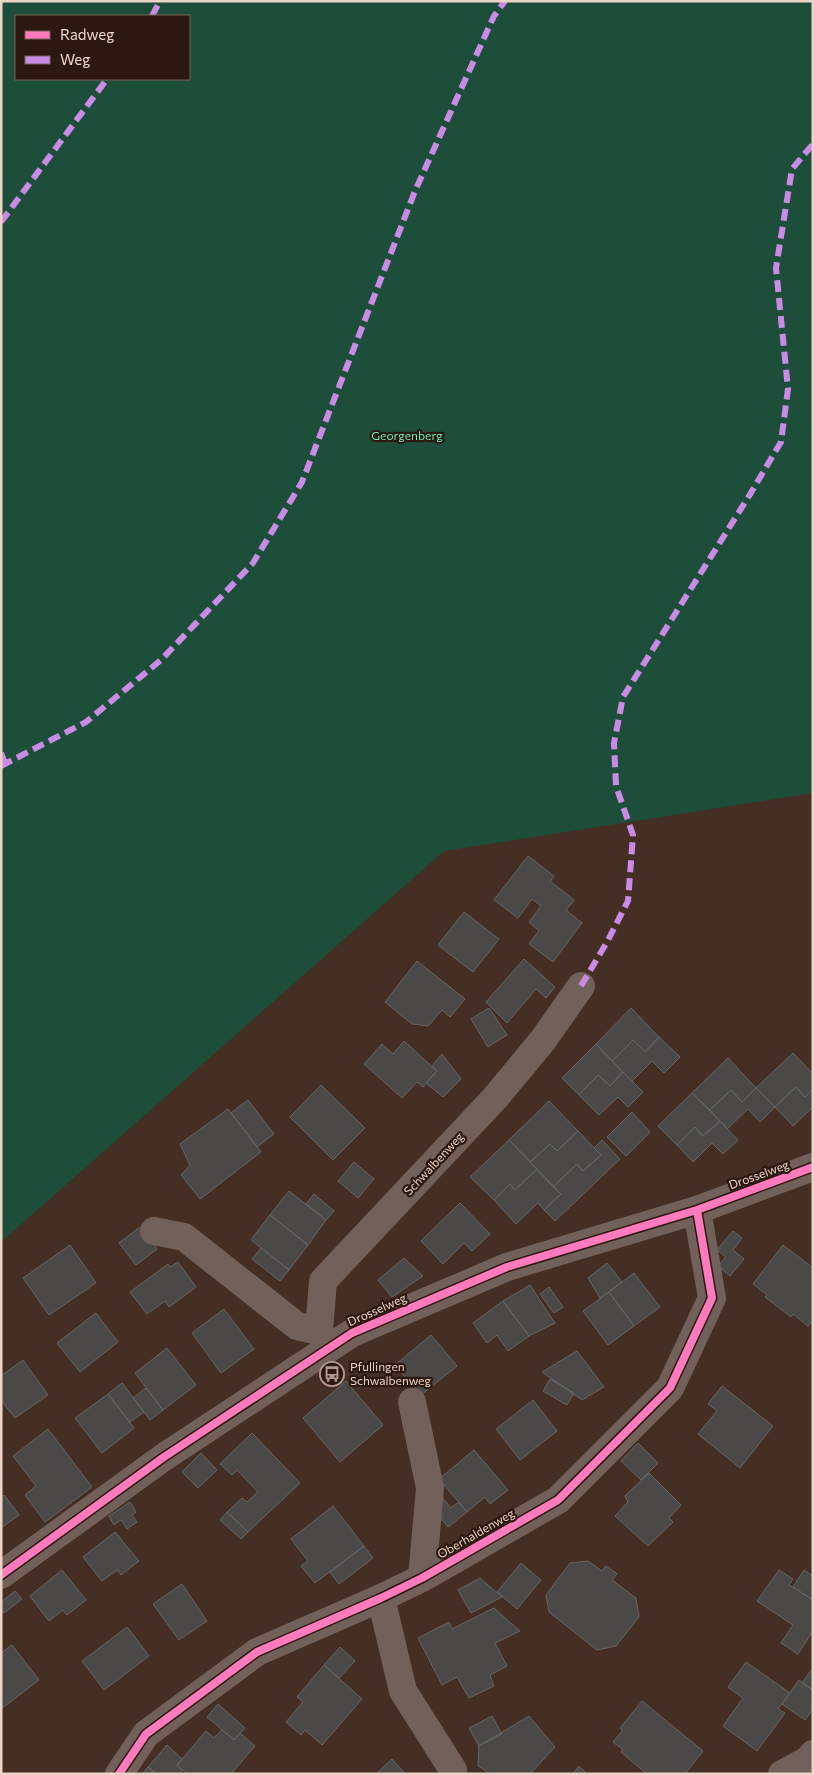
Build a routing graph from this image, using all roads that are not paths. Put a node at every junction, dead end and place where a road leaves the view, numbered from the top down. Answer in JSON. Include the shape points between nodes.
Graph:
{"nodes":[{"id":1,"x":580,"y":986,"type":"dead end"},
{"id":2,"x":813,"y":1167,"type":"edge"},
{"id":3,"x":697,"y":1210,"type":"junction"},
{"id":4,"x":154,"y":1231,"type":"dead end"},
{"id":5,"x":324,"y":1340,"type":"junction"},
{"id":6,"x":412,"y":1402,"type":"dead end"},
{"id":7,"x":1,"y":1575,"type":"edge"},
{"id":8,"x":422,"y":1578,"type":"junction"},
{"id":9,"x":381,"y":1598,"type":"junction"},
{"id":10,"x":813,"y":1754,"type":"edge"},
{"id":11,"x":452,"y":1770,"type":"dead end"},
{"id":12,"x":120,"y":1774,"type":"edge"},
{"id":13,"x":782,"y":1774,"type":"edge"}],
"edges":[{"from":1,"to":5,"type":"street","name":"Schwalbenweg","via":[[543,1040],[495,1098],[323,1281]]},
{"from":2,"to":3,"type":"street","name":"Drosselweg"},
{"from":3,"to":5,"type":"street","name":"Drosselweg","via":[[507,1267],[352,1333]]},
{"from":3,"to":8,"type":"street","name":"Oberhaldenweg","via":[[712,1298],[670,1388],[558,1500]]},
{"from":4,"to":5,"type":"street","via":[[184,1237],[297,1326]]},
{"from":5,"to":7,"type":"street","name":"Drosselweg"},
{"from":6,"to":8,"type":"street","via":[[430,1488]]},
{"from":8,"to":9,"type":"street","name":"Oberhaldenweg"},
{"from":9,"to":11,"type":"street","via":[[403,1692]]},
{"from":9,"to":12,"type":"street","name":"Oberhaldenweg","via":[[257,1652],[146,1734]]},
{"from":10,"to":13,"type":"street"}]}
